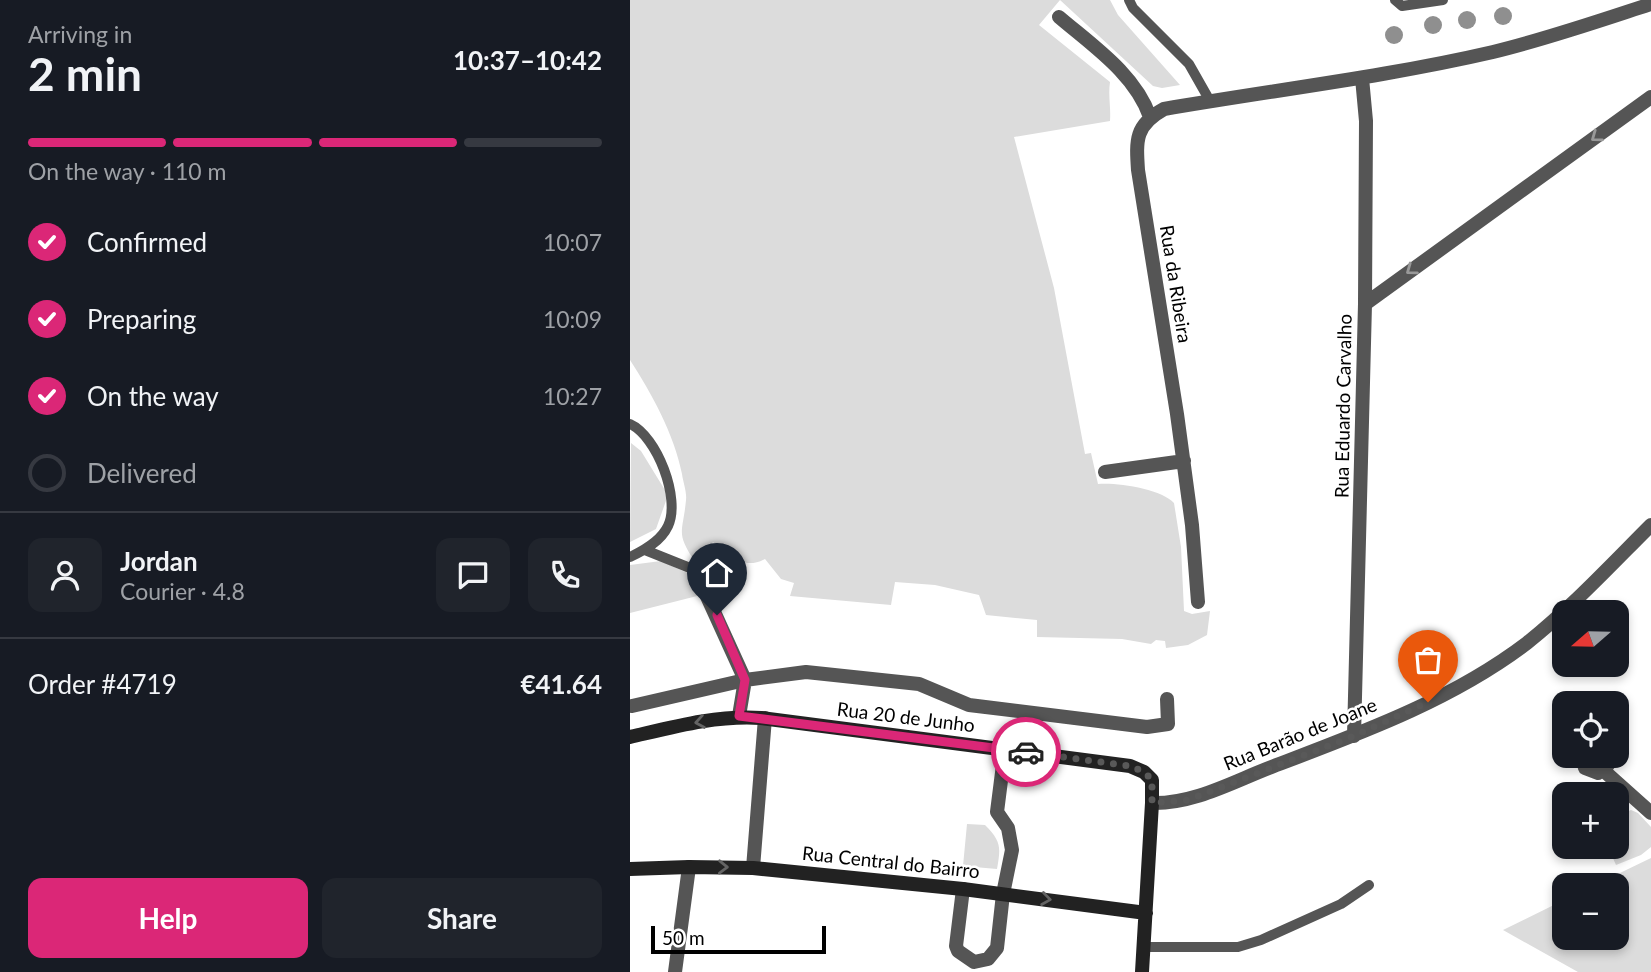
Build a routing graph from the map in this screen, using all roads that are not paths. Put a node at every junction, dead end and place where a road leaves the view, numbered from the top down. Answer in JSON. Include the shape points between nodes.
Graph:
{"nodes":[{"id":1,"x":1129,"y":0,"type":"edge"},
{"id":2,"x":1395,"y":0,"type":"edge"},
{"id":3,"x":1443,"y":0,"type":"edge"},
{"id":4,"x":1651,"y":4,"type":"edge"},
{"id":5,"x":1059,"y":17,"type":"dead end"},
{"id":6,"x":1362,"y":78,"type":"junction"},
{"id":7,"x":1651,"y":97,"type":"edge"},
{"id":8,"x":1210,"y":101,"type":"junction"},
{"id":9,"x":1150,"y":117,"type":"junction"},
{"id":10,"x":1365,"y":304,"type":"junction"},
{"id":11,"x":630,"y":424,"type":"edge"},
{"id":12,"x":1184,"y":461,"type":"junction"},
{"id":13,"x":1105,"y":472,"type":"dead end"},
{"id":14,"x":1651,"y":525,"type":"edge"},
{"id":15,"x":645,"y":550,"type":"junction"},
{"id":16,"x":630,"y":556,"type":"edge"},
{"id":17,"x":695,"y":570,"type":"joint"},
{"id":18,"x":1198,"y":602,"type":"dead end"},
{"id":19,"x":745,"y":680,"type":"junction"},
{"id":20,"x":1167,"y":699,"type":"dead end"},
{"id":21,"x":632,"y":706,"type":"dead end"},
{"id":22,"x":739,"y":716,"type":"junction"},
{"id":23,"x":765,"y":718,"type":"junction"},
{"id":24,"x":1354,"y":736,"type":"junction"},
{"id":25,"x":630,"y":737,"type":"edge"},
{"id":26,"x":1005,"y":749,"type":"junction"},
{"id":27,"x":1610,"y":768,"type":"edge"},
{"id":28,"x":1152,"y":803,"type":"junction"},
{"id":29,"x":1651,"y":813,"type":"edge"},
{"id":30,"x":689,"y":867,"type":"junction"},
{"id":31,"x":753,"y":868,"type":"junction"},
{"id":32,"x":630,"y":869,"type":"edge"},
{"id":33,"x":1369,"y":886,"type":"dead end"},
{"id":34,"x":963,"y":889,"type":"junction"},
{"id":35,"x":1003,"y":894,"type":"junction"},
{"id":36,"x":1146,"y":913,"type":"junction"},
{"id":37,"x":1144,"y":947,"type":"junction"},
{"id":38,"x":973,"y":967,"type":"edge"},
{"id":39,"x":676,"y":972,"type":"edge"},
{"id":40,"x":1142,"y":972,"type":"edge"}],
"edges":[{"from":1,"to":8,"type":"lane","via":[[1189,64]]},
{"from":2,"to":3,"type":"lane","via":[[1402,6]]},
{"from":4,"to":6,"type":"street","via":[[1493,52]]},
{"from":5,"to":9,"type":"street","via":[[1124,74],[1143,97]]},
{"from":6,"to":8,"type":"street"},
{"from":6,"to":10,"type":"street"},
{"from":7,"to":10,"type":"street","name":"Rua Eduardo Carvalho","one_way":true},
{"from":8,"to":9,"type":"street","via":[[1164,109]]},
{"from":9,"to":12,"type":"street","name":"Rua da Ribeira","via":[[1137,140],[1138,170]]},
{"from":10,"to":24,"type":"street","name":"Rua Eduardo Carvalho"},
{"from":11,"to":15,"type":"lane","via":[[661,462],[673,505],[669,525]]},
{"from":12,"to":13,"type":"street"},
{"from":12,"to":18,"type":"street","name":"Rua da Ribeira"},
{"from":14,"to":24,"type":"street","name":"Rua Barão de Joane","via":[[1543,629],[1508,656],[1452,690]]},
{"from":15,"to":16,"type":"lane"},
{"from":15,"to":17,"type":"lane"},
{"from":17,"to":19,"type":"street"},
{"from":19,"to":20,"type":"street","via":[[806,672],[919,684],[969,705],[1147,727],[1168,724]]},
{"from":19,"to":21,"type":"street"},
{"from":19,"to":22,"type":"street"},
{"from":22,"to":23,"type":"street","name":"Rua 20 de Junho"},
{"from":22,"to":25,"type":"street","name":"Rua 20 de Junho","one_way":true},
{"from":23,"to":26,"type":"street","name":"Rua 20 de Junho"},
{"from":23,"to":31,"type":"street"},
{"from":24,"to":28,"type":"street","name":"Rua Barão de Joane","via":[[1188,800]]},
{"from":26,"to":28,"type":"street","name":"Rua 20 de Junho","via":[[1130,766],[1152,780]]},
{"from":26,"to":35,"type":"street","via":[[997,813],[1008,828],[1012,850]]},
{"from":27,"to":29,"type":"street"},
{"from":28,"to":36,"type":"street"},
{"from":30,"to":31,"type":"street","name":"Rua Central do Bairro","one_way":true},
{"from":30,"to":32,"type":"street","name":"Rua Central do Bairro"},
{"from":30,"to":39,"type":"street"},
{"from":31,"to":34,"type":"street","name":"Rua Central do Bairro"},
{"from":33,"to":37,"type":"lane","via":[[1341,905],[1238,947]]},
{"from":34,"to":35,"type":"street","name":"Rua Central do Bairro"},
{"from":34,"to":38,"type":"street","via":[[956,946]]},
{"from":35,"to":36,"type":"street","name":"Rua Central do Bairro","one_way":true},
{"from":35,"to":38,"type":"street","via":[[997,948]]},
{"from":36,"to":37,"type":"street"},
{"from":37,"to":40,"type":"street"}]}
